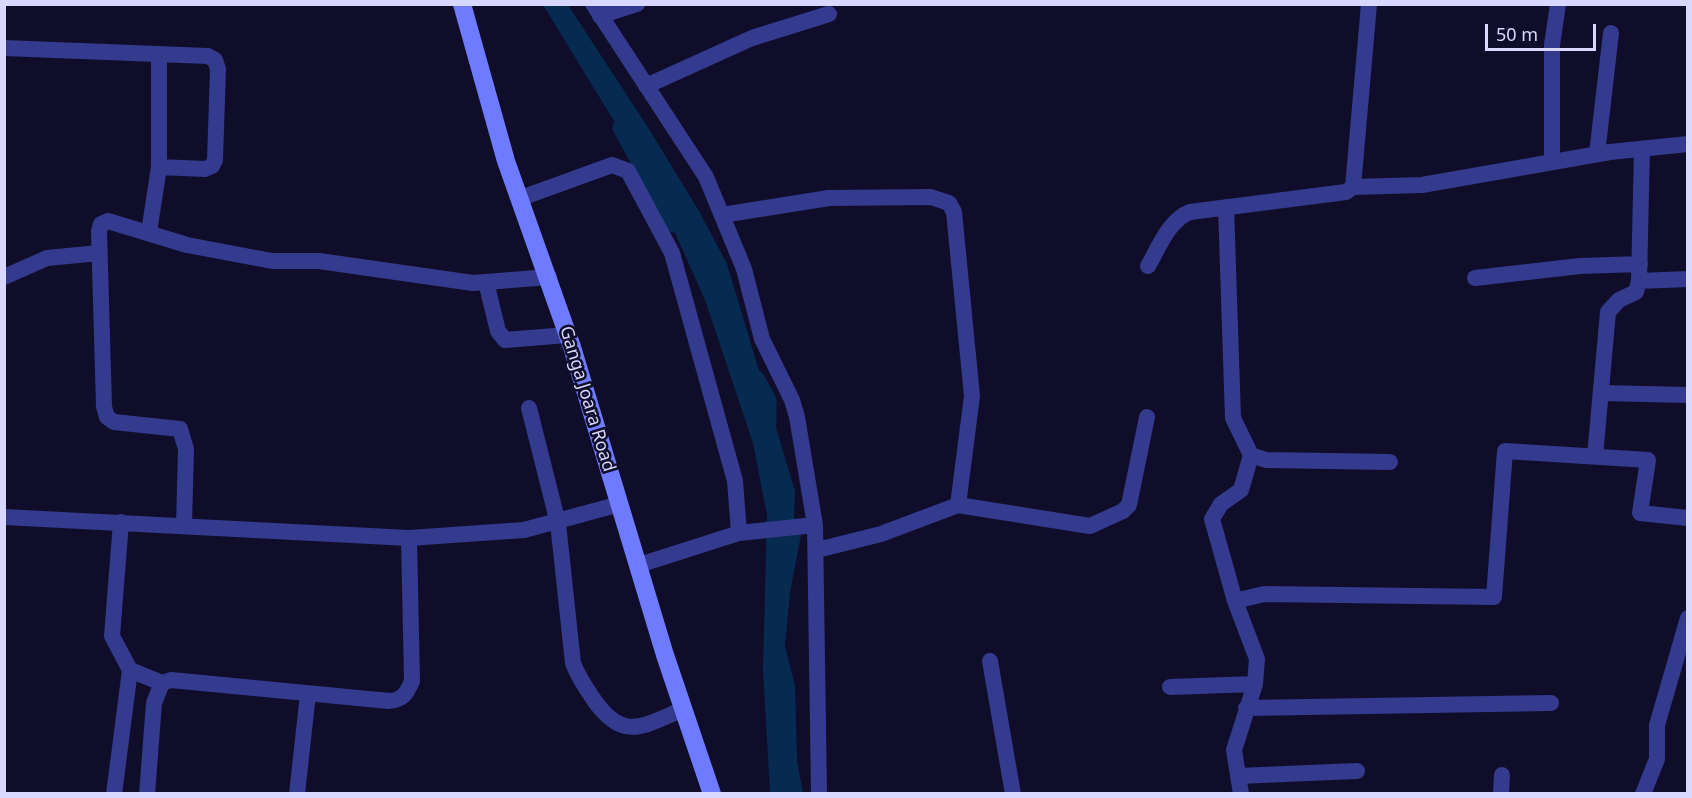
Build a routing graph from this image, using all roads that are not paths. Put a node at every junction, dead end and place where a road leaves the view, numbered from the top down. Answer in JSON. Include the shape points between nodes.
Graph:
{"nodes":[{"id":1,"x":462,"y":4,"type":"edge"},
{"id":2,"x":636,"y":4,"type":"edge"},
{"id":3,"x":1369,"y":4,"type":"edge"},
{"id":4,"x":1558,"y":4,"type":"edge"},
{"id":5,"x":596,"y":10,"type":"edge"},
{"id":6,"x":829,"y":14,"type":"dead end"},
{"id":7,"x":1611,"y":33,"type":"dead end"},
{"id":8,"x":4,"y":48,"type":"edge"},
{"id":9,"x":159,"y":54,"type":"junction"},
{"id":10,"x":646,"y":86,"type":"junction"},
{"id":11,"x":1688,"y":144,"type":"edge"},
{"id":12,"x":1642,"y":149,"type":"junction"},
{"id":13,"x":1597,"y":154,"type":"junction"},
{"id":14,"x":1552,"y":162,"type":"junction"},
{"id":15,"x":159,"y":167,"type":"junction"},
{"id":16,"x":1353,"y":188,"type":"junction"},
{"id":17,"x":521,"y":198,"type":"junction"},
{"id":18,"x":1226,"y":207,"type":"junction"},
{"id":19,"x":722,"y":215,"type":"junction"},
{"id":20,"x":149,"y":232,"type":"junction"},
{"id":21,"x":99,"y":253,"type":"junction"},
{"id":22,"x":1148,"y":266,"type":"dead end"},
{"id":23,"x":1640,"y":273,"type":"junction"},
{"id":24,"x":549,"y":277,"type":"junction"},
{"id":25,"x":4,"y":278,"type":"edge"},
{"id":26,"x":1475,"y":279,"type":"dead end"},
{"id":27,"x":1688,"y":279,"type":"edge"},
{"id":28,"x":486,"y":282,"type":"junction"},
{"id":29,"x":567,"y":334,"type":"junction"},
{"id":30,"x":1601,"y":393,"type":"junction"},
{"id":31,"x":1688,"y":395,"type":"edge"},
{"id":32,"x":529,"y":408,"type":"dead end"},
{"id":33,"x":1147,"y":417,"type":"dead end"},
{"id":34,"x":1251,"y":455,"type":"junction"},
{"id":35,"x":1595,"y":456,"type":"junction"},
{"id":36,"x":1390,"y":462,"type":"dead end"},
{"id":37,"x":620,"y":504,"type":"junction"},
{"id":38,"x":958,"y":505,"type":"junction"},
{"id":39,"x":4,"y":517,"type":"edge"},
{"id":40,"x":1688,"y":518,"type":"edge"},
{"id":41,"x":121,"y":522,"type":"junction"},
{"id":42,"x":558,"y":523,"type":"junction"},
{"id":43,"x":184,"y":525,"type":"junction"},
{"id":44,"x":815,"y":525,"type":"junction"},
{"id":45,"x":740,"y":533,"type":"junction"},
{"id":46,"x":409,"y":538,"type":"junction"},
{"id":47,"x":817,"y":550,"type":"junction"},
{"id":48,"x":639,"y":566,"type":"junction"},
{"id":49,"x":1235,"y":601,"type":"junction"},
{"id":50,"x":1688,"y":618,"type":"edge"},
{"id":51,"x":990,"y":661,"type":"dead end"},
{"id":52,"x":130,"y":670,"type":"junction"},
{"id":53,"x":162,"y":683,"type":"junction"},
{"id":54,"x":1255,"y":684,"type":"junction"},
{"id":55,"x":1170,"y":687,"type":"dead end"},
{"id":56,"x":308,"y":694,"type":"junction"},
{"id":57,"x":1551,"y":703,"type":"dead end"},
{"id":58,"x":1246,"y":708,"type":"junction"},
{"id":59,"x":684,"y":709,"type":"junction"},
{"id":60,"x":1357,"y":771,"type":"dead end"},
{"id":61,"x":1502,"y":775,"type":"dead end"},
{"id":62,"x":1238,"y":776,"type":"junction"},
{"id":63,"x":114,"y":794,"type":"edge"},
{"id":64,"x":147,"y":794,"type":"edge"},
{"id":65,"x":297,"y":794,"type":"edge"},
{"id":66,"x":712,"y":794,"type":"edge"},
{"id":67,"x":819,"y":794,"type":"edge"},
{"id":68,"x":1013,"y":794,"type":"edge"},
{"id":69,"x":1241,"y":794,"type":"edge"},
{"id":70,"x":1501,"y":794,"type":"edge"},
{"id":71,"x":1643,"y":794,"type":"edge"}],
"edges":[{"from":1,"to":17,"type":"main road","name":"Ganga Joara Road","via":[[506,161]]},
{"from":2,"to":5,"type":"street"},
{"from":3,"to":16,"type":"street"},
{"from":4,"to":14,"type":"street","via":[[1552,45]]},
{"from":5,"to":10,"type":"street"},
{"from":6,"to":10,"type":"street","via":[[752,38]]},
{"from":7,"to":13,"type":"street"},
{"from":8,"to":9,"type":"street"},
{"from":9,"to":15,"type":"street"},
{"from":9,"to":15,"type":"street","via":[[208,56],[215,60],[218,69],[212,166]]},
{"from":10,"to":19,"type":"street","via":[[706,177]]},
{"from":11,"to":12,"type":"street"},
{"from":12,"to":13,"type":"street"},
{"from":12,"to":23,"type":"street"},
{"from":13,"to":14,"type":"street"},
{"from":14,"to":16,"type":"street","via":[[1422,185]]},
{"from":15,"to":20,"type":"street"},
{"from":16,"to":18,"type":"street"},
{"from":17,"to":24,"type":"main road","name":"Ganga Joara Road"},
{"from":17,"to":45,"type":"street","via":[[612,165],[628,171],[672,253],[735,481]]},
{"from":18,"to":22,"type":"street","via":[[1180,216]]},
{"from":18,"to":34,"type":"street","via":[[1233,418]]},
{"from":19,"to":38,"type":"street","via":[[829,198],[931,197],[949,203],[956,224],[972,396]]},
{"from":19,"to":44,"type":"street","via":[[744,269],[762,339],[794,409]]},
{"from":20,"to":21,"type":"street","via":[[108,221],[101,224],[99,231]]},
{"from":20,"to":28,"type":"street","via":[[187,246],[272,261],[312,261]]},
{"from":21,"to":25,"type":"street","via":[[47,258]]},
{"from":21,"to":43,"type":"street","via":[[107,417],[114,422],[180,429],[186,449]]},
{"from":23,"to":26,"type":"street","via":[[1580,266]]},
{"from":23,"to":27,"type":"street"},
{"from":23,"to":30,"type":"street","via":[[1636,292],[1619,300],[1608,312]]},
{"from":24,"to":28,"type":"street"},
{"from":24,"to":29,"type":"main road","name":"Ganga Joara Road"},
{"from":28,"to":29,"type":"street","via":[[498,331],[505,340]]},
{"from":29,"to":37,"type":"main road","name":"Ganga Joara Road"},
{"from":30,"to":31,"type":"street"},
{"from":30,"to":35,"type":"street"},
{"from":32,"to":42,"type":"street"},
{"from":33,"to":38,"type":"street","via":[[1129,505],[1099,524],[1075,526]]},
{"from":34,"to":36,"type":"street","via":[[1266,460]]},
{"from":34,"to":49,"type":"street","via":[[1241,490],[1221,504],[1212,519]]},
{"from":35,"to":40,"type":"street","via":[[1648,460],[1640,513]]},
{"from":35,"to":49,"type":"street","via":[[1504,451],[1494,597],[1264,594]]},
{"from":37,"to":42,"type":"street"},
{"from":37,"to":48,"type":"main road","name":"Ganga Joara Road"},
{"from":38,"to":47,"type":"street","via":[[881,534]]},
{"from":39,"to":41,"type":"street"},
{"from":41,"to":43,"type":"street"},
{"from":41,"to":52,"type":"street","via":[[112,636]]},
{"from":42,"to":46,"type":"street","via":[[524,531]]},
{"from":42,"to":59,"type":"street","via":[[577,675],[607,719],[620,725],[633,728]]},
{"from":43,"to":46,"type":"street"},
{"from":44,"to":45,"type":"street"},
{"from":44,"to":47,"type":"street"},
{"from":45,"to":48,"type":"street"},
{"from":46,"to":56,"type":"street","via":[[412,681],[408,692],[389,701]]},
{"from":47,"to":67,"type":"street"},
{"from":48,"to":59,"type":"main road","name":"Ganga Joara Road"},
{"from":49,"to":54,"type":"street","via":[[1257,659]]},
{"from":50,"to":71,"type":"street","via":[[1657,725],[1657,759]]},
{"from":51,"to":68,"type":"street"},
{"from":52,"to":53,"type":"street"},
{"from":52,"to":63,"type":"street"},
{"from":53,"to":56,"type":"street","via":[[171,680]]},
{"from":53,"to":64,"type":"street","via":[[154,703]]},
{"from":54,"to":55,"type":"street"},
{"from":54,"to":58,"type":"street"},
{"from":56,"to":65,"type":"street"},
{"from":57,"to":58,"type":"street"},
{"from":58,"to":62,"type":"street","via":[[1235,740]]},
{"from":59,"to":66,"type":"main road","name":"Ganga Joara Road"},
{"from":60,"to":62,"type":"street"},
{"from":61,"to":70,"type":"street"},
{"from":62,"to":69,"type":"street"}]}
